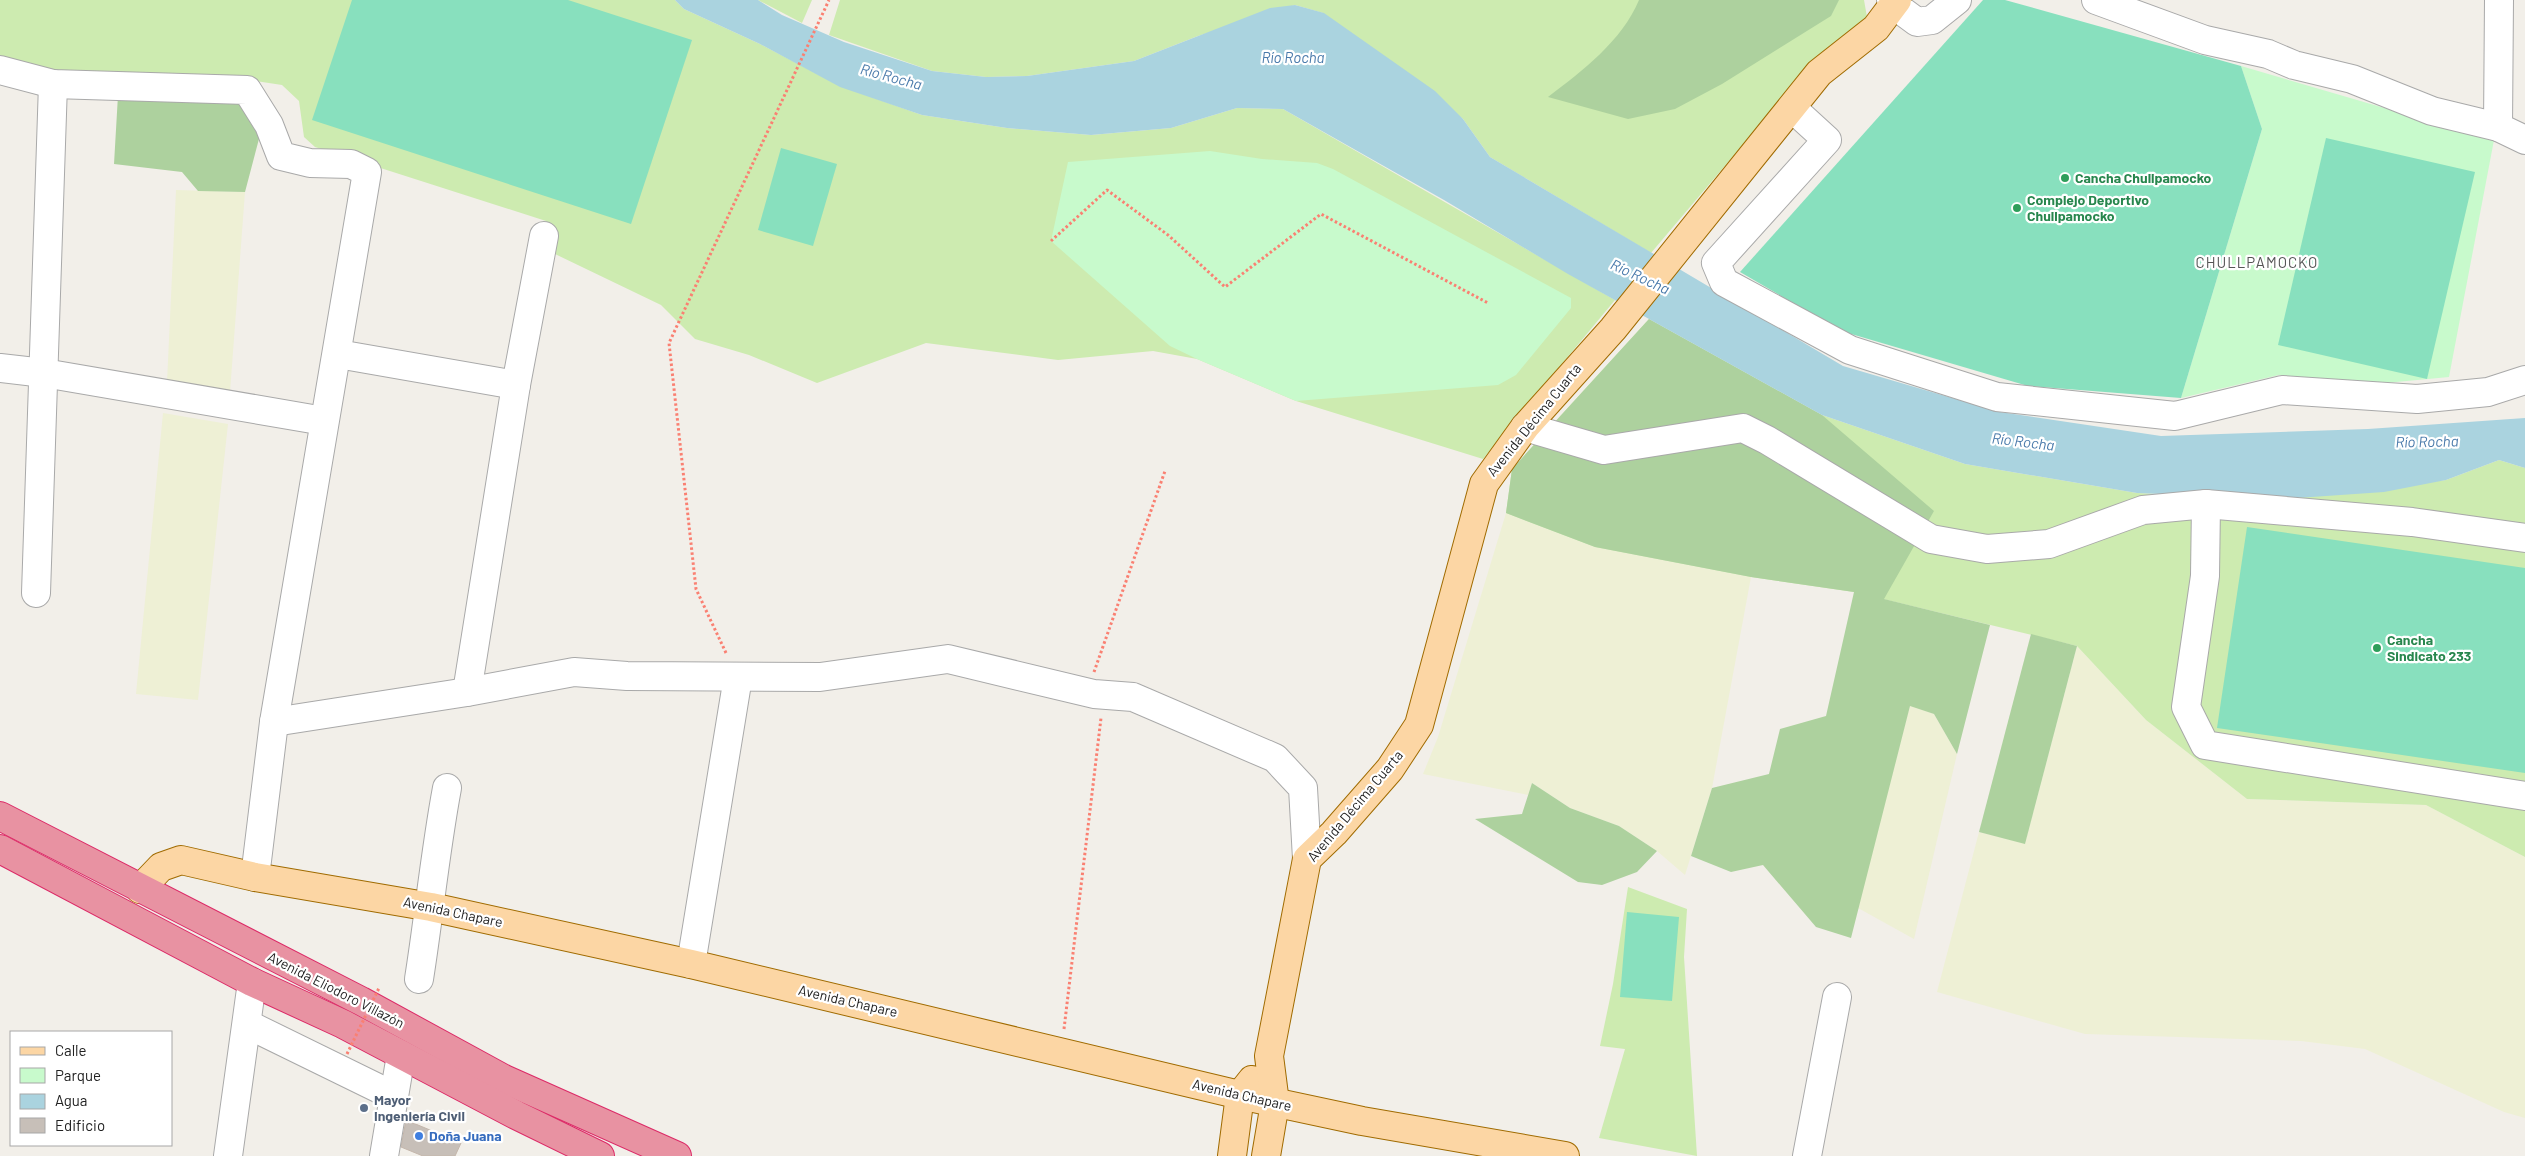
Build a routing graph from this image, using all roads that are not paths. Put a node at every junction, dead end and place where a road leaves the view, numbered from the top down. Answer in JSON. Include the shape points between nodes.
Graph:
{"nodes":[{"id":1,"x":1957,"y":0,"type":"edge"},
{"id":2,"x":2096,"y":0,"type":"edge"},
{"id":3,"x":2499,"y":0,"type":"edge"},
{"id":4,"x":1894,"y":2,"type":"edge"},
{"id":5,"x":0,"y":70,"type":"edge"},
{"id":6,"x":53,"y":84,"type":"junction"},
{"id":7,"x":1792,"y":108,"type":"junction"},
{"id":8,"x":2498,"y":127,"type":"junction"},
{"id":9,"x":2525,"y":140,"type":"edge"},
{"id":10,"x":544,"y":236,"type":"dead end"},
{"id":11,"x":338,"y":354,"type":"junction"},
{"id":12,"x":0,"y":368,"type":"edge"},
{"id":13,"x":44,"y":373,"type":"junction"},
{"id":14,"x":2525,"y":380,"type":"edge"},
{"id":15,"x":516,"y":385,"type":"junction"},
{"id":16,"x":324,"y":421,"type":"junction"},
{"id":17,"x":1525,"y":427,"type":"junction"},
{"id":18,"x":2206,"y":504,"type":"junction"},
{"id":19,"x":2525,"y":538,"type":"edge"},
{"id":20,"x":36,"y":593,"type":"dead end"},
{"id":21,"x":738,"y":677,"type":"junction"},
{"id":22,"x":467,"y":692,"type":"junction"},
{"id":23,"x":274,"y":722,"type":"junction"},
{"id":24,"x":448,"y":788,"type":"dead end"},
{"id":25,"x":2525,"y":796,"type":"edge"},
{"id":26,"x":0,"y":816,"type":"edge"},
{"id":27,"x":0,"y":849,"type":"edge"},
{"id":28,"x":1307,"y":859,"type":"junction"},
{"id":29,"x":255,"y":877,"type":"junction"},
{"id":30,"x":140,"y":889,"type":"junction"},
{"id":31,"x":431,"y":907,"type":"junction"},
{"id":32,"x":691,"y":964,"type":"junction"},
{"id":33,"x":419,"y":979,"type":"dead end"},
{"id":34,"x":252,"y":982,"type":"junction"},
{"id":35,"x":1837,"y":997,"type":"dead end"},
{"id":36,"x":246,"y":1024,"type":"junction"},
{"id":37,"x":401,"y":1055,"type":"junction"},
{"id":38,"x":1269,"y":1056,"type":"junction"},
{"id":39,"x":1240,"y":1095,"type":"junction"},
{"id":40,"x":394,"y":1096,"type":"junction"},
{"id":41,"x":1275,"y":1102,"type":"junction"},
{"id":42,"x":228,"y":1156,"type":"edge"},
{"id":43,"x":384,"y":1156,"type":"edge"},
{"id":44,"x":600,"y":1156,"type":"edge"},
{"id":45,"x":676,"y":1156,"type":"edge"},
{"id":46,"x":1232,"y":1156,"type":"edge"},
{"id":47,"x":1266,"y":1156,"type":"edge"},
{"id":48,"x":1565,"y":1156,"type":"edge"},
{"id":49,"x":1807,"y":1156,"type":"edge"}],
"edges":[{"from":1,"to":4,"type":"street","via":[[1932,20],[1917,22]]},
{"from":2,"to":8,"type":"street","via":[[2205,40],[2268,54],[2294,66],[2352,79],[2432,111]]},
{"from":3,"to":8,"type":"street"},
{"from":4,"to":7,"type":"main road","name":"Avenida Décima Cuarta","via":[[1876,28],[1819,73]]},
{"from":5,"to":6,"type":"street"},
{"from":6,"to":11,"type":"street","via":[[247,90],[268,125],[281,156],[310,163],[351,164],[367,172]]},
{"from":6,"to":13,"type":"street"},
{"from":7,"to":14,"type":"street","via":[[1827,140],[1716,263],[1724,282],[1850,350],[1997,397],[2175,416],[2282,390],[2418,399],[2488,392]]},
{"from":7,"to":17,"type":"main road","name":"Avenida Décima Cuarta","via":[[1613,329]]},
{"from":8,"to":9,"type":"street"},
{"from":10,"to":15,"type":"street"},
{"from":11,"to":15,"type":"street"},
{"from":11,"to":16,"type":"street"},
{"from":12,"to":13,"type":"street"},
{"from":13,"to":16,"type":"street"},
{"from":13,"to":20,"type":"street"},
{"from":15,"to":22,"type":"street"},
{"from":16,"to":23,"type":"street"},
{"from":17,"to":18,"type":"street","via":[[1604,450],[1743,428],[1931,539],[1986,549],[2049,544],[2143,510]]},
{"from":17,"to":28,"type":"main road","name":"Avenida Décima Cuarta","via":[[1484,484],[1419,725],[1390,769]]},
{"from":18,"to":19,"type":"street","via":[[2412,522]]},
{"from":18,"to":25,"type":"street","via":[[2205,576],[2186,707],[2205,745]]},
{"from":21,"to":22,"type":"street","via":[[574,672]]},
{"from":21,"to":28,"type":"street","via":[[820,678],[948,659],[1104,695],[1133,697],[1275,758],[1303,788]]},
{"from":21,"to":32,"type":"street"},
{"from":22,"to":23,"type":"street"},
{"from":23,"to":29,"type":"street"},
{"from":24,"to":31,"type":"street","via":[[437,844]]},
{"from":26,"to":30,"type":"highway","name":"Avenida Eliodoro Villazón"},
{"from":27,"to":34,"type":"highway","name":"Avenida Eliodoro Villazón"},
{"from":28,"to":38,"type":"main road","name":"Avenida Décima Cuarta"},
{"from":29,"to":30,"type":"main road","name":"Avenida Chapare","via":[[182,860],[161,867]]},
{"from":29,"to":31,"type":"main road","name":"Avenida Chapare"},
{"from":30,"to":45,"type":"highway","name":"Avenida Eliodoro Villazón","via":[[361,1001],[504,1079]]},
{"from":31,"to":32,"type":"main road","name":"Avenida Chapare"},
{"from":31,"to":33,"type":"street"},
{"from":32,"to":39,"type":"main road","name":"Avenida Chapare"},
{"from":34,"to":36,"type":"street"},
{"from":34,"to":37,"type":"highway","name":"Avenida Eliodoro Villazón"},
{"from":35,"to":49,"type":"street"},
{"from":36,"to":40,"type":"street"},
{"from":36,"to":42,"type":"street"},
{"from":37,"to":40,"type":"street"},
{"from":37,"to":44,"type":"highway","name":"Avenida Eliodoro Villazón"},
{"from":38,"to":39,"type":"main road","name":"Avenida Décima Cuarta"},
{"from":38,"to":41,"type":"main road","name":"Avenida Décima Cuarta"},
{"from":39,"to":41,"type":"main road","name":"Avenida Chapare"},
{"from":39,"to":46,"type":"main road","name":"Avenida Décima Cuarta"},
{"from":40,"to":43,"type":"street"},
{"from":41,"to":47,"type":"main road","name":"Avenida Décima Cuarta"},
{"from":41,"to":48,"type":"main road","name":"Avenida Chapare","via":[[1362,1121]]}]}
